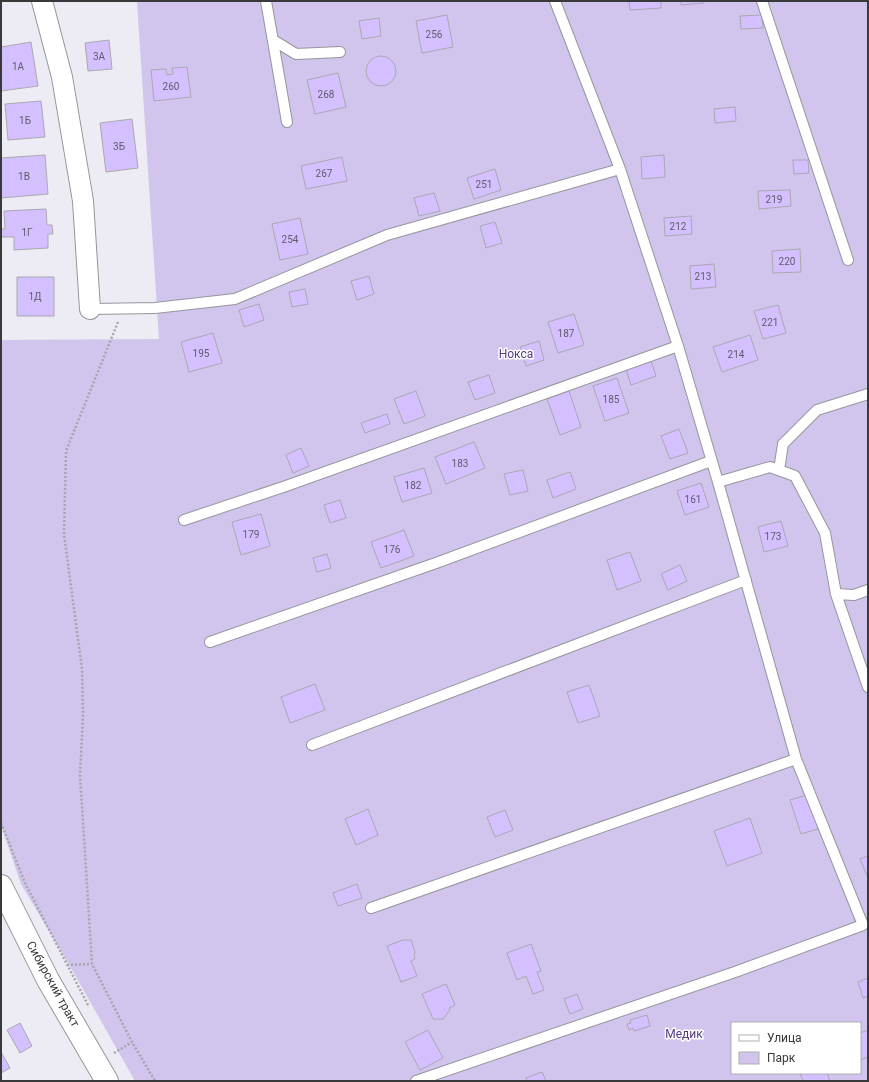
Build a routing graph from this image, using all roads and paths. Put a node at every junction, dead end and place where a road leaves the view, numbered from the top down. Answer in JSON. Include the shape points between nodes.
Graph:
{"nodes":[{"id":1,"x":42,"y":1,"type":"edge"},
{"id":2,"x":266,"y":1,"type":"edge"},
{"id":3,"x":556,"y":1,"type":"edge"},
{"id":4,"x":762,"y":1,"type":"edge"},
{"id":5,"x":273,"y":40,"type":"junction"},
{"id":6,"x":340,"y":52,"type":"dead end"},
{"id":7,"x":287,"y":122,"type":"dead end"},
{"id":8,"x":620,"y":169,"type":"junction"},
{"id":9,"x":848,"y":260,"type":"dead end"},
{"id":10,"x":124,"y":308,"type":"junction"},
{"id":11,"x":90,"y":309,"type":"joint"},
{"id":12,"x":678,"y":346,"type":"junction"},
{"id":13,"x":868,"y":394,"type":"edge"},
{"id":14,"x":711,"y":461,"type":"junction"},
{"id":15,"x":779,"y":470,"type":"junction"},
{"id":16,"x":718,"y":482,"type":"junction"},
{"id":17,"x":184,"y":520,"type":"dead end"},
{"id":18,"x":746,"y":580,"type":"junction"},
{"id":19,"x":868,"y":590,"type":"edge"},
{"id":20,"x":836,"y":594,"type":"junction"},
{"id":21,"x":210,"y":642,"type":"dead end"},
{"id":22,"x":868,"y":687,"type":"edge"},
{"id":23,"x":312,"y":745,"type":"dead end"},
{"id":24,"x":796,"y":758,"type":"junction"},
{"id":25,"x":1,"y":823,"type":"edge"},
{"id":26,"x":1,"y":886,"type":"edge"},
{"id":27,"x":371,"y":908,"type":"dead end"},
{"id":28,"x":67,"y":964,"type":"junction"},
{"id":29,"x":92,"y":964,"type":"junction"},
{"id":30,"x":92,"y":1012,"type":"dead end"},
{"id":31,"x":132,"y":1042,"type":"junction"},
{"id":32,"x":110,"y":1047,"type":"dead end"},
{"id":33,"x":107,"y":1081,"type":"edge"},
{"id":34,"x":155,"y":1081,"type":"edge"},
{"id":35,"x":416,"y":1081,"type":"edge"}],
"edges":[{"from":1,"to":11,"type":"street","via":[[62,77],[83,201]]},
{"from":2,"to":5,"type":"lane"},
{"from":3,"to":8,"type":"lane"},
{"from":4,"to":9,"type":"lane"},
{"from":5,"to":6,"type":"lane","via":[[296,54]]},
{"from":5,"to":7,"type":"lane"},
{"from":8,"to":10,"type":"lane","via":[[387,235],[235,299],[155,308]]},
{"from":8,"to":12,"type":"lane"},
{"from":10,"to":11,"type":"lane"},
{"from":10,"to":29,"type":"path","via":[[66,451],[64,534],[82,669],[80,775]]},
{"from":12,"to":14,"type":"lane"},
{"from":12,"to":17,"type":"lane"},
{"from":13,"to":15,"type":"lane","via":[[817,410],[783,444]]},
{"from":14,"to":16,"type":"lane"},
{"from":14,"to":21,"type":"lane","via":[[436,563]]},
{"from":15,"to":16,"type":"lane","via":[[770,468]]},
{"from":15,"to":20,"type":"lane","via":[[795,476],[825,533]]},
{"from":16,"to":18,"type":"lane"},
{"from":18,"to":23,"type":"lane"},
{"from":18,"to":24,"type":"lane"},
{"from":19,"to":20,"type":"lane","via":[[854,594]]},
{"from":20,"to":22,"type":"lane"},
{"from":24,"to":27,"type":"lane"},
{"from":24,"to":35,"type":"lane","via":[[863,925],[735,972]]},
{"from":25,"to":28,"type":"path","via":[[26,883]]},
{"from":26,"to":33,"type":"main road","name":"Сибирский тракт","via":[[48,980]]},
{"from":28,"to":29,"type":"path"},
{"from":28,"to":30,"type":"path"},
{"from":29,"to":31,"type":"path"},
{"from":31,"to":32,"type":"path","via":[[114,1054]]},
{"from":31,"to":34,"type":"path"}]}
